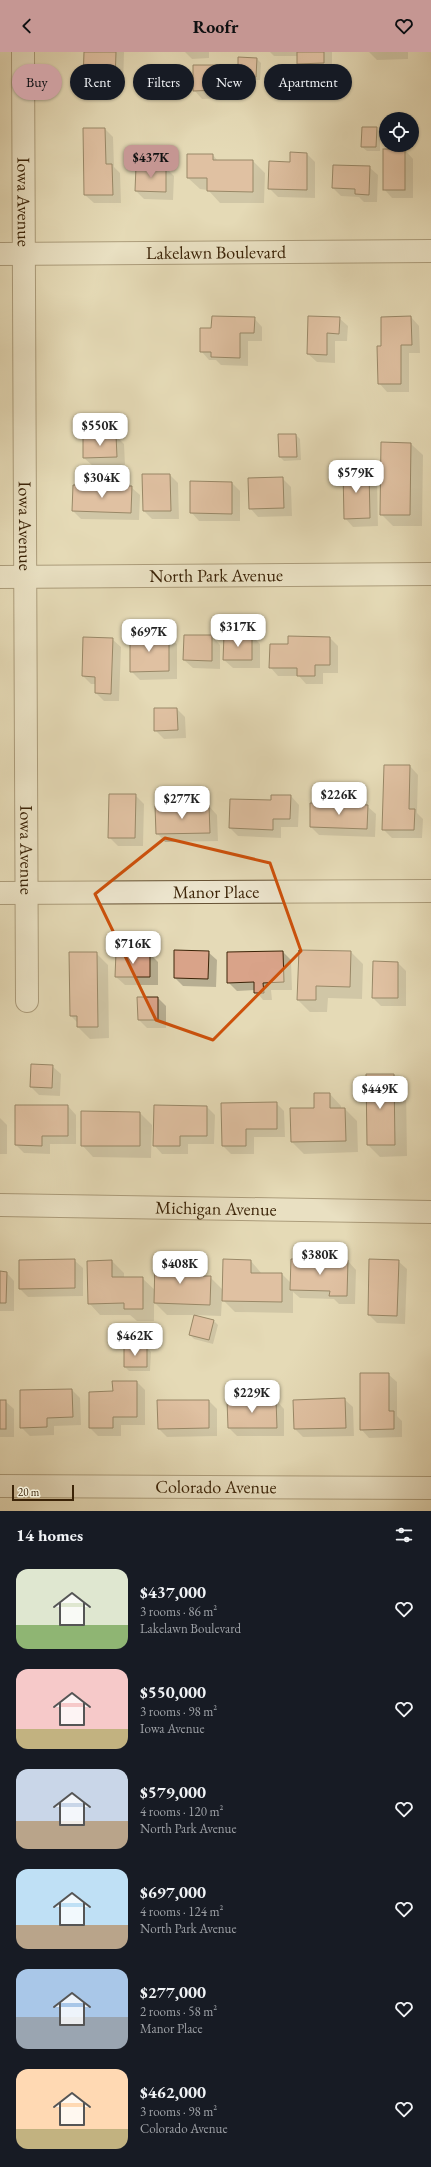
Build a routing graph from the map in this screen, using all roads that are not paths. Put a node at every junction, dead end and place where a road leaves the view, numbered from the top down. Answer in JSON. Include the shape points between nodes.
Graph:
{"nodes":[{"id":1,"x":23,"y":52,"type":"edge"},
{"id":2,"x":431,"y":252,"type":"edge"},
{"id":3,"x":0,"y":254,"type":"edge"},
{"id":4,"x":23,"y":254,"type":"junction"},
{"id":5,"x":431,"y":574,"type":"edge"},
{"id":6,"x":0,"y":577,"type":"edge"},
{"id":7,"x":25,"y":577,"type":"junction"},
{"id":8,"x":431,"y":891,"type":"edge"},
{"id":9,"x":26,"y":892,"type":"junction"},
{"id":10,"x":0,"y":893,"type":"edge"},
{"id":11,"x":27,"y":1001,"type":"dead end"},
{"id":12,"x":0,"y":1205,"type":"edge"},
{"id":13,"x":431,"y":1212,"type":"edge"},
{"id":14,"x":0,"y":1486,"type":"edge"},
{"id":15,"x":431,"y":1488,"type":"edge"}],
"edges":[{"from":1,"to":4,"type":"street","name":"Iowa Avenue"},
{"from":2,"to":4,"type":"street","name":"Lakelawn Boulevard"},
{"from":3,"to":4,"type":"street","name":"Lakelawn Boulevard"},
{"from":4,"to":7,"type":"street","name":"Iowa Avenue"},
{"from":5,"to":7,"type":"street","name":"North Park Avenue"},
{"from":6,"to":7,"type":"street","name":"North Park Avenue"},
{"from":7,"to":9,"type":"street","name":"Iowa Avenue"},
{"from":8,"to":9,"type":"street","name":"Manor Place"},
{"from":9,"to":10,"type":"street","name":"Manor Place"},
{"from":9,"to":11,"type":"street","name":"Iowa Avenue"},
{"from":12,"to":13,"type":"street","name":"Michigan Avenue"},
{"from":14,"to":15,"type":"street","name":"Colorado Avenue"}]}
